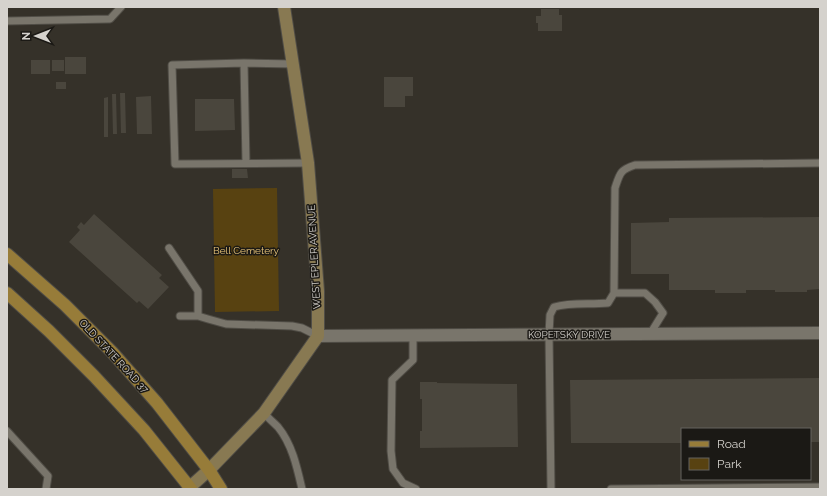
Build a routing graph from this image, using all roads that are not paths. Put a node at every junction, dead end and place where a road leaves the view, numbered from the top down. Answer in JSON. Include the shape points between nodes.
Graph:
{"nodes":[{"id":1,"x":121,"y":7,"type":"edge"},
{"id":2,"x":284,"y":7,"type":"edge"},
{"id":3,"x":7,"y":21,"type":"edge"},
{"id":4,"x":244,"y":63,"type":"junction"},
{"id":5,"x":293,"y":64,"type":"junction"},
{"id":6,"x":246,"y":163,"type":"junction"},
{"id":7,"x":308,"y":163,"type":"junction"},
{"id":8,"x":820,"y":163,"type":"edge"},
{"id":9,"x":169,"y":248,"type":"dead end"},
{"id":10,"x":7,"y":254,"type":"edge"},
{"id":11,"x":7,"y":293,"type":"edge"},
{"id":12,"x":614,"y":293,"type":"junction"},
{"id":13,"x":180,"y":316,"type":"dead end"},
{"id":14,"x":198,"y":316,"type":"junction"},
{"id":15,"x":820,"y":333,"type":"edge"},
{"id":16,"x":549,"y":334,"type":"junction"},
{"id":17,"x":650,"y":334,"type":"junction"},
{"id":18,"x":413,"y":335,"type":"junction"},
{"id":19,"x":318,"y":336,"type":"junction"},
{"id":20,"x":264,"y":413,"type":"junction"},
{"id":21,"x":7,"y":431,"type":"edge"},
{"id":22,"x":208,"y":470,"type":"junction"},
{"id":23,"x":820,"y":487,"type":"edge"},
{"id":24,"x":189,"y":488,"type":"edge"},
{"id":25,"x":46,"y":489,"type":"edge"},
{"id":26,"x":221,"y":489,"type":"edge"},
{"id":27,"x":302,"y":489,"type":"edge"},
{"id":28,"x":416,"y":489,"type":"edge"},
{"id":29,"x":551,"y":489,"type":"edge"},
{"id":30,"x":611,"y":489,"type":"edge"}],
"edges":[{"from":1,"to":3,"type":"lane","via":[[110,19]]},
{"from":2,"to":5,"type":"street","name":"WEST EPLER AVENUE"},
{"from":4,"to":5,"type":"lane"},
{"from":4,"to":6,"type":"lane"},
{"from":4,"to":6,"type":"lane","via":[[172,65],[175,164]]},
{"from":5,"to":7,"type":"street","name":"WEST EPLER AVENUE"},
{"from":6,"to":7,"type":"lane"},
{"from":7,"to":19,"type":"street","name":"WEST EPLER AVENUE","via":[[318,291]]},
{"from":8,"to":12,"type":"lane","via":[[636,165],[625,168],[615,188]]},
{"from":9,"to":14,"type":"lane","via":[[198,291]]},
{"from":10,"to":22,"type":"main road","name":"OLD STATE ROAD 37","via":[[112,352],[157,403]]},
{"from":11,"to":24,"type":"main road","via":[[50,331],[94,376],[144,430]]},
{"from":12,"to":16,"type":"lane","via":[[608,303],[564,304],[554,307],[550,315]]},
{"from":12,"to":17,"type":"lane","via":[[645,293],[655,302],[663,313]]},
{"from":13,"to":14,"type":"lane"},
{"from":14,"to":19,"type":"lane","via":[[226,324],[292,326]]},
{"from":15,"to":17,"type":"street","name":"KOPETSKY DRIVE"},
{"from":16,"to":17,"type":"street","name":"KOPETSKY DRIVE"},
{"from":16,"to":18,"type":"street","name":"KOPETSKY DRIVE"},
{"from":16,"to":29,"type":"lane"},
{"from":18,"to":19,"type":"street","name":"KOPETSKY DRIVE"},
{"from":18,"to":28,"type":"lane","via":[[413,360],[392,380],[391,451],[396,474],[403,483]]},
{"from":19,"to":20,"type":"street"},
{"from":20,"to":22,"type":"street"},
{"from":20,"to":27,"type":"lane","via":[[278,427],[289,444]]},
{"from":21,"to":25,"type":"lane","via":[[48,476]]},
{"from":22,"to":24,"type":"street"},
{"from":22,"to":26,"type":"main road"},
{"from":23,"to":30,"type":"lane"}]}
